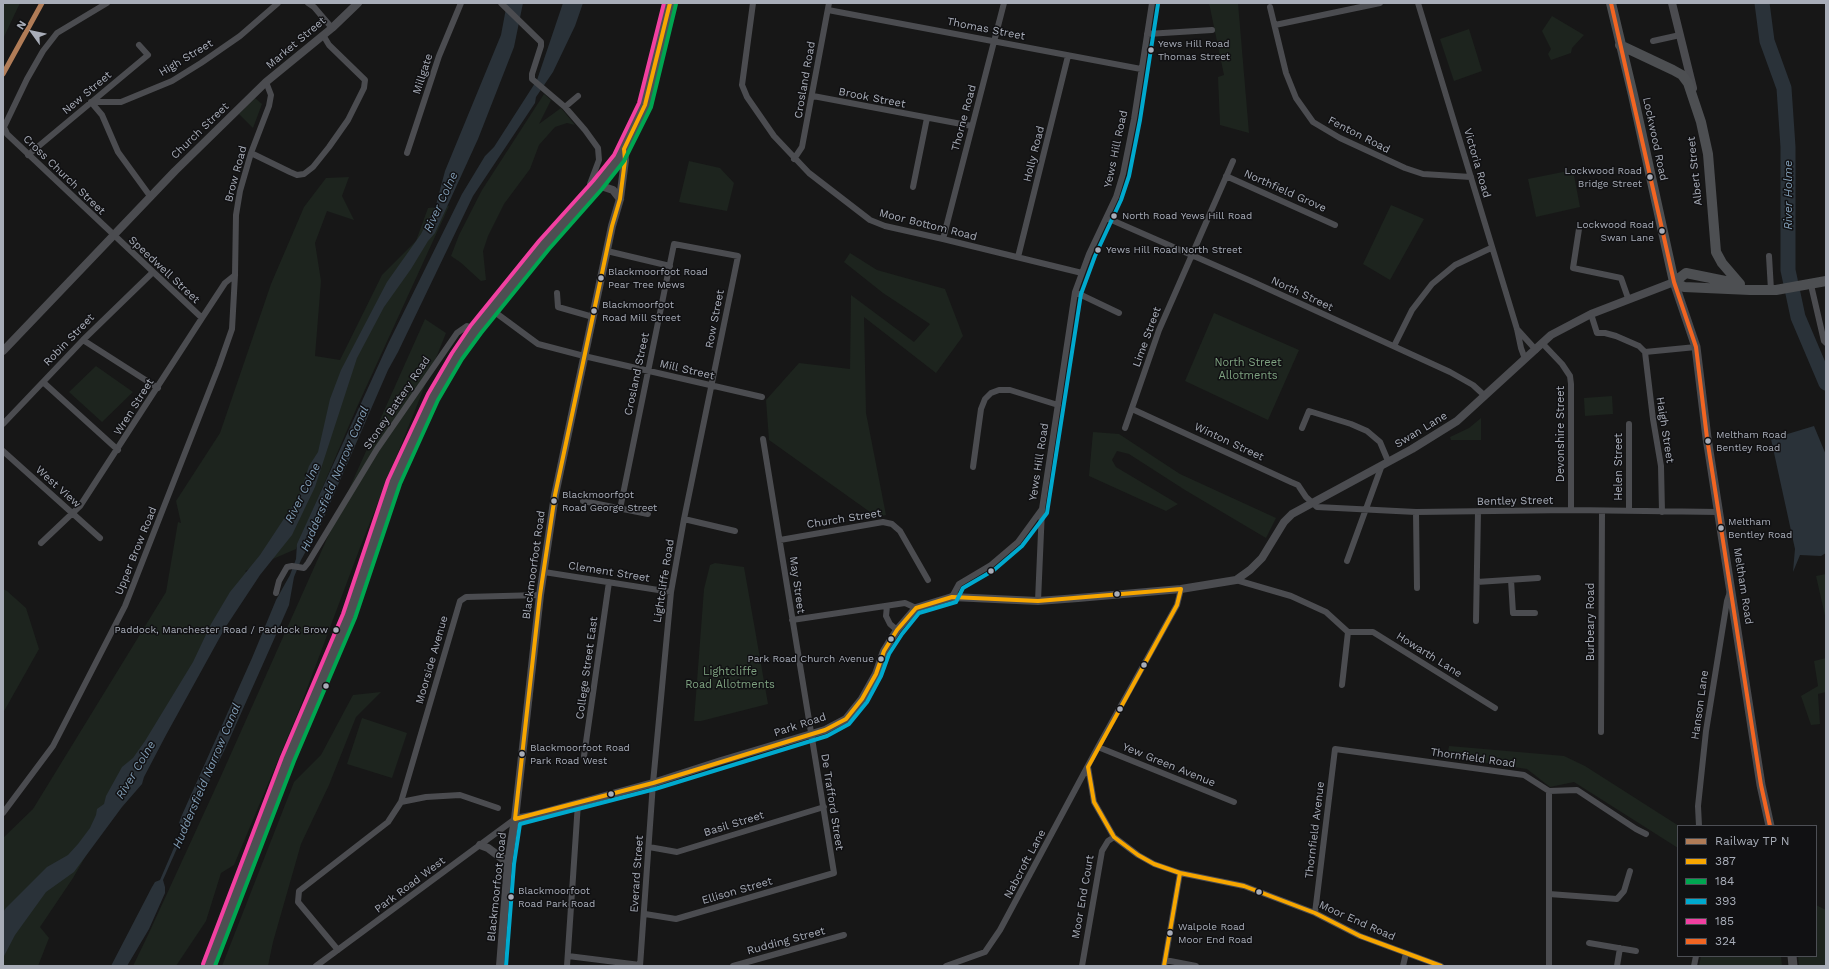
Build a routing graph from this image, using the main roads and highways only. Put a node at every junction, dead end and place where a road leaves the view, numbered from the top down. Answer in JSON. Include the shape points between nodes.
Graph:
{"nodes":[{"id":1,"x":670,"y":3,"type":"edge"},
{"id":2,"x":1610,"y":3,"type":"edge"},
{"id":3,"x":1620,"y":45,"type":"junction"},
{"id":4,"x":1826,"y":281,"type":"edge"},
{"id":5,"x":1674,"y":282,"type":"junction"},
{"id":6,"x":1740,"y":284,"type":"junction"},
{"id":7,"x":1750,"y":290,"type":"junction"},
{"id":8,"x":1770,"y":825,"type":"edge"},
{"id":9,"x":209,"y":966,"type":"edge"}],
"edges":[{"from":1,"to":9,"type":"main road","via":[[645,105],[624,149],[595,188],[544,245],[476,329],[433,397],[394,482],[348,616],[288,759]]},
{"from":2,"to":3,"type":"main road","name":"Lockwood Road"},
{"from":3,"to":5,"type":"main road","name":"Lockwood Road"},
{"from":3,"to":6,"type":"main road","name":"Albert Street","via":[[1682,75],[1688,83],[1708,154],[1716,252]]},
{"from":4,"to":7,"type":"main road","via":[[1773,290]]},
{"from":5,"to":6,"type":"main road","via":[[1686,273]]},
{"from":5,"to":7,"type":"main road","via":[[1684,287]]},
{"from":5,"to":8,"type":"main road","name":"Meltham Road","via":[[1696,347],[1707,438],[1761,785]]},
{"from":6,"to":7,"type":"main road"}]}
